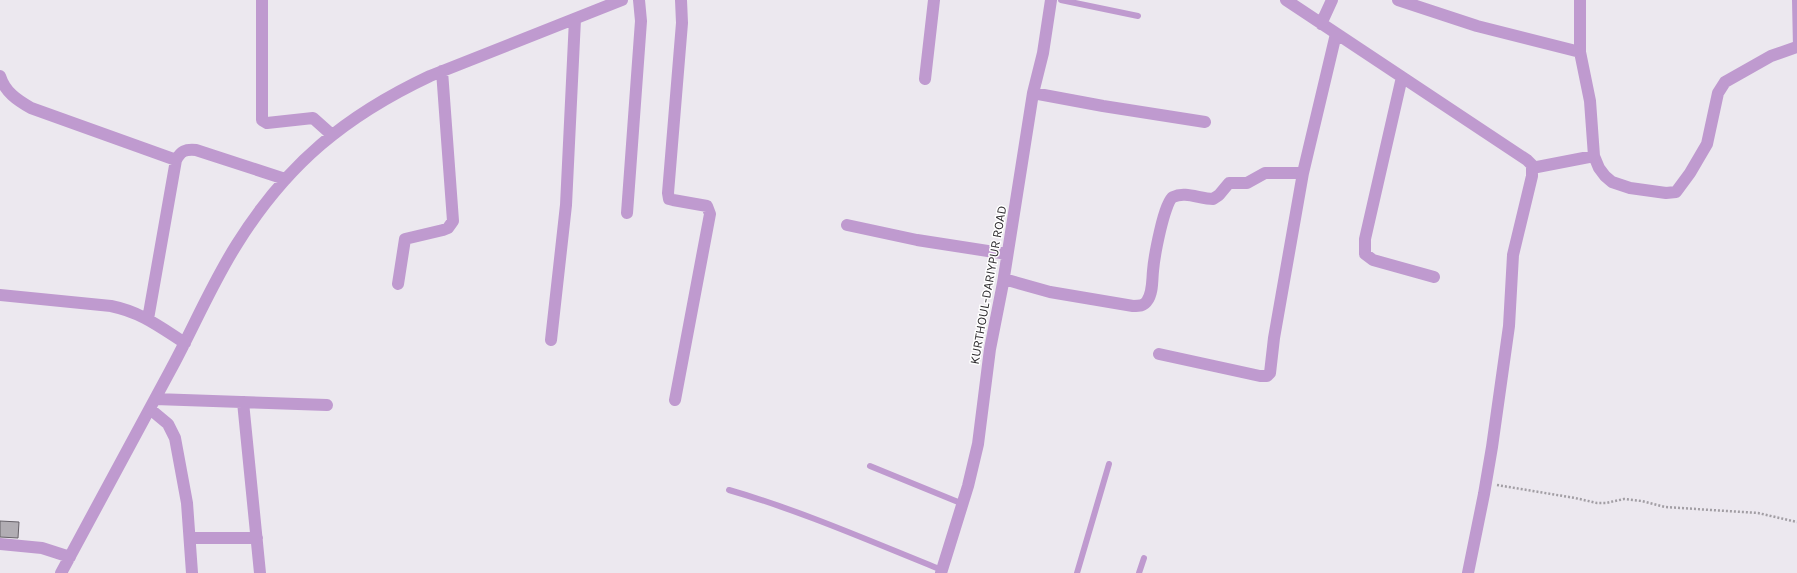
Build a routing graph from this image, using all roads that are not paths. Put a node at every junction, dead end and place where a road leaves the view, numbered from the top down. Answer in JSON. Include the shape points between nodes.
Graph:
{"nodes":[{"id":1,"x":262,"y":0,"type":"edge"},
{"id":2,"x":622,"y":0,"type":"edge"},
{"id":3,"x":639,"y":0,"type":"edge"},
{"id":4,"x":681,"y":0,"type":"edge"},
{"id":5,"x":934,"y":0,"type":"edge"},
{"id":6,"x":1051,"y":0,"type":"edge"},
{"id":7,"x":1061,"y":0,"type":"edge"},
{"id":8,"x":1286,"y":0,"type":"edge"},
{"id":9,"x":1332,"y":0,"type":"edge"},
{"id":10,"x":1398,"y":0,"type":"edge"},
{"id":11,"x":1580,"y":0,"type":"edge"},
{"id":12,"x":1795,"y":0,"type":"edge"},
{"id":13,"x":1138,"y":16,"type":"dead end"},
{"id":14,"x":576,"y":19,"type":"junction"},
{"id":15,"x":1321,"y":24,"type":"junction"},
{"id":16,"x":1336,"y":34,"type":"junction"},
{"id":17,"x":1796,"y":47,"type":"edge"},
{"id":18,"x":1580,"y":52,"type":"junction"},
{"id":19,"x":442,"y":72,"type":"junction"},
{"id":20,"x":0,"y":76,"type":"edge"},
{"id":21,"x":1402,"y":77,"type":"junction"},
{"id":22,"x":925,"y":78,"type":"dead end"},
{"id":23,"x":1034,"y":93,"type":"junction"},
{"id":24,"x":1205,"y":122,"type":"dead end"},
{"id":25,"x":332,"y":135,"type":"junction"},
{"id":26,"x":1594,"y":156,"type":"junction"},
{"id":27,"x":176,"y":160,"type":"junction"},
{"id":28,"x":1532,"y":168,"type":"junction"},
{"id":29,"x":1303,"y":173,"type":"junction"},
{"id":30,"x":285,"y":179,"type":"junction"},
{"id":31,"x":627,"y":213,"type":"dead end"},
{"id":32,"x":847,"y":225,"type":"dead end"},
{"id":33,"x":1007,"y":254,"type":"junction"},
{"id":34,"x":1434,"y":277,"type":"dead end"},
{"id":35,"x":1004,"y":279,"type":"junction"},
{"id":36,"x":398,"y":284,"type":"dead end"},
{"id":37,"x":0,"y":295,"type":"edge"},
{"id":38,"x":148,"y":319,"type":"junction"},
{"id":39,"x":551,"y":340,"type":"dead end"},
{"id":40,"x":185,"y":343,"type":"junction"},
{"id":41,"x":1159,"y":354,"type":"dead end"},
{"id":42,"x":675,"y":400,"type":"dead end"},
{"id":43,"x":243,"y":402,"type":"junction"},
{"id":44,"x":153,"y":404,"type":"junction"},
{"id":45,"x":327,"y":405,"type":"dead end"},
{"id":46,"x":1108,"y":464,"type":"dead end"},
{"id":47,"x":870,"y":466,"type":"dead end"},
{"id":48,"x":729,"y":490,"type":"dead end"},
{"id":49,"x":963,"y":504,"type":"junction"},
{"id":50,"x":190,"y":538,"type":"junction"},
{"id":51,"x":257,"y":538,"type":"junction"},
{"id":52,"x":0,"y":544,"type":"edge"},
{"id":53,"x":70,"y":556,"type":"junction"},
{"id":54,"x":1144,"y":558,"type":"dead end"},
{"id":55,"x":945,"y":572,"type":"edge"},
{"id":56,"x":61,"y":573,"type":"edge"},
{"id":57,"x":192,"y":573,"type":"edge"},
{"id":58,"x":260,"y":573,"type":"edge"},
{"id":59,"x":1077,"y":573,"type":"edge"},
{"id":60,"x":1139,"y":573,"type":"edge"},
{"id":61,"x":1468,"y":573,"type":"edge"}],
"edges":[{"from":1,"to":25,"type":"street","via":[[262,120],[267,123],[313,118]]},
{"from":2,"to":14,"type":"street"},
{"from":3,"to":31,"type":"street","via":[[641,21]]},
{"from":4,"to":42,"type":"street","via":[[682,23],[668,196],[673,200],[707,206],[710,214]]},
{"from":5,"to":22,"type":"street"},
{"from":6,"to":23,"type":"street","name":"KURTHOUL-DARIYPUR ROAD"},
{"from":7,"to":13,"type":"lane"},
{"from":8,"to":15,"type":"street"},
{"from":9,"to":15,"type":"street"},
{"from":10,"to":18,"type":"street","via":[[1477,26]]},
{"from":11,"to":18,"type":"street"},
{"from":12,"to":17,"type":"lane"},
{"from":14,"to":19,"type":"street"},
{"from":14,"to":39,"type":"street","via":[[566,205]]},
{"from":15,"to":16,"type":"street"},
{"from":16,"to":21,"type":"street"},
{"from":16,"to":29,"type":"street"},
{"from":17,"to":26,"type":"street","via":[[1772,56],[1725,82],[1718,93],[1708,144],[1676,192],[1630,188],[1612,182],[1599,168]]},
{"from":18,"to":26,"type":"street","via":[[1590,101]]},
{"from":19,"to":25,"type":"street","via":[[367,109]]},
{"from":19,"to":36,"type":"street","via":[[453,221],[443,230],[404,239]]},
{"from":20,"to":27,"type":"street","via":[[7,90],[31,108]]},
{"from":21,"to":28,"type":"street","via":[[1527,160]]},
{"from":21,"to":34,"type":"street","via":[[1376,186],[1364,250],[1368,258],[1373,260]]},
{"from":23,"to":24,"type":"street"},
{"from":23,"to":33,"type":"street","name":"KURTHOUL-DARIYPUR ROAD"},
{"from":25,"to":30,"type":"street","via":[[304,158]]},
{"from":26,"to":28,"type":"street"},
{"from":27,"to":30,"type":"street","via":[[183,151],[196,150]]},
{"from":27,"to":38,"type":"street"},
{"from":28,"to":61,"type":"street","via":[[1512,262],[1509,326],[1486,483]]},
{"from":29,"to":35,"type":"street","via":[[1265,172],[1247,183],[1229,183],[1213,199],[1179,195],[1171,199],[1165,209],[1151,292],[1144,304],[1133,306],[1064,295]]},
{"from":29,"to":41,"type":"street","via":[[1270,373],[1260,376]]},
{"from":30,"to":40,"type":"street","via":[[236,246]]},
{"from":32,"to":33,"type":"street","via":[[917,240]]},
{"from":33,"to":35,"type":"street","name":"KURTHOUL-DARIYPUR ROAD"},
{"from":35,"to":49,"type":"street","name":"KURTHOUL-DARIYPUR ROAD","via":[[990,349],[978,444]]},
{"from":37,"to":38,"type":"street","via":[[111,306],[128,309]]},
{"from":38,"to":40,"type":"street"},
{"from":40,"to":44,"type":"street"},
{"from":43,"to":44,"type":"street"},
{"from":43,"to":45,"type":"street"},
{"from":43,"to":51,"type":"street"},
{"from":44,"to":50,"type":"street","via":[[175,438],[187,503]]},
{"from":44,"to":53,"type":"street"},
{"from":46,"to":59,"type":"lane"},
{"from":47,"to":49,"type":"lane"},
{"from":48,"to":55,"type":"lane","via":[[809,516]]},
{"from":49,"to":55,"type":"street","name":"KURTHOUL-DARIYPUR ROAD"},
{"from":50,"to":51,"type":"street"},
{"from":50,"to":57,"type":"street"},
{"from":51,"to":58,"type":"street"},
{"from":52,"to":53,"type":"street","via":[[42,548]]},
{"from":53,"to":56,"type":"street"},
{"from":54,"to":60,"type":"lane"}]}
